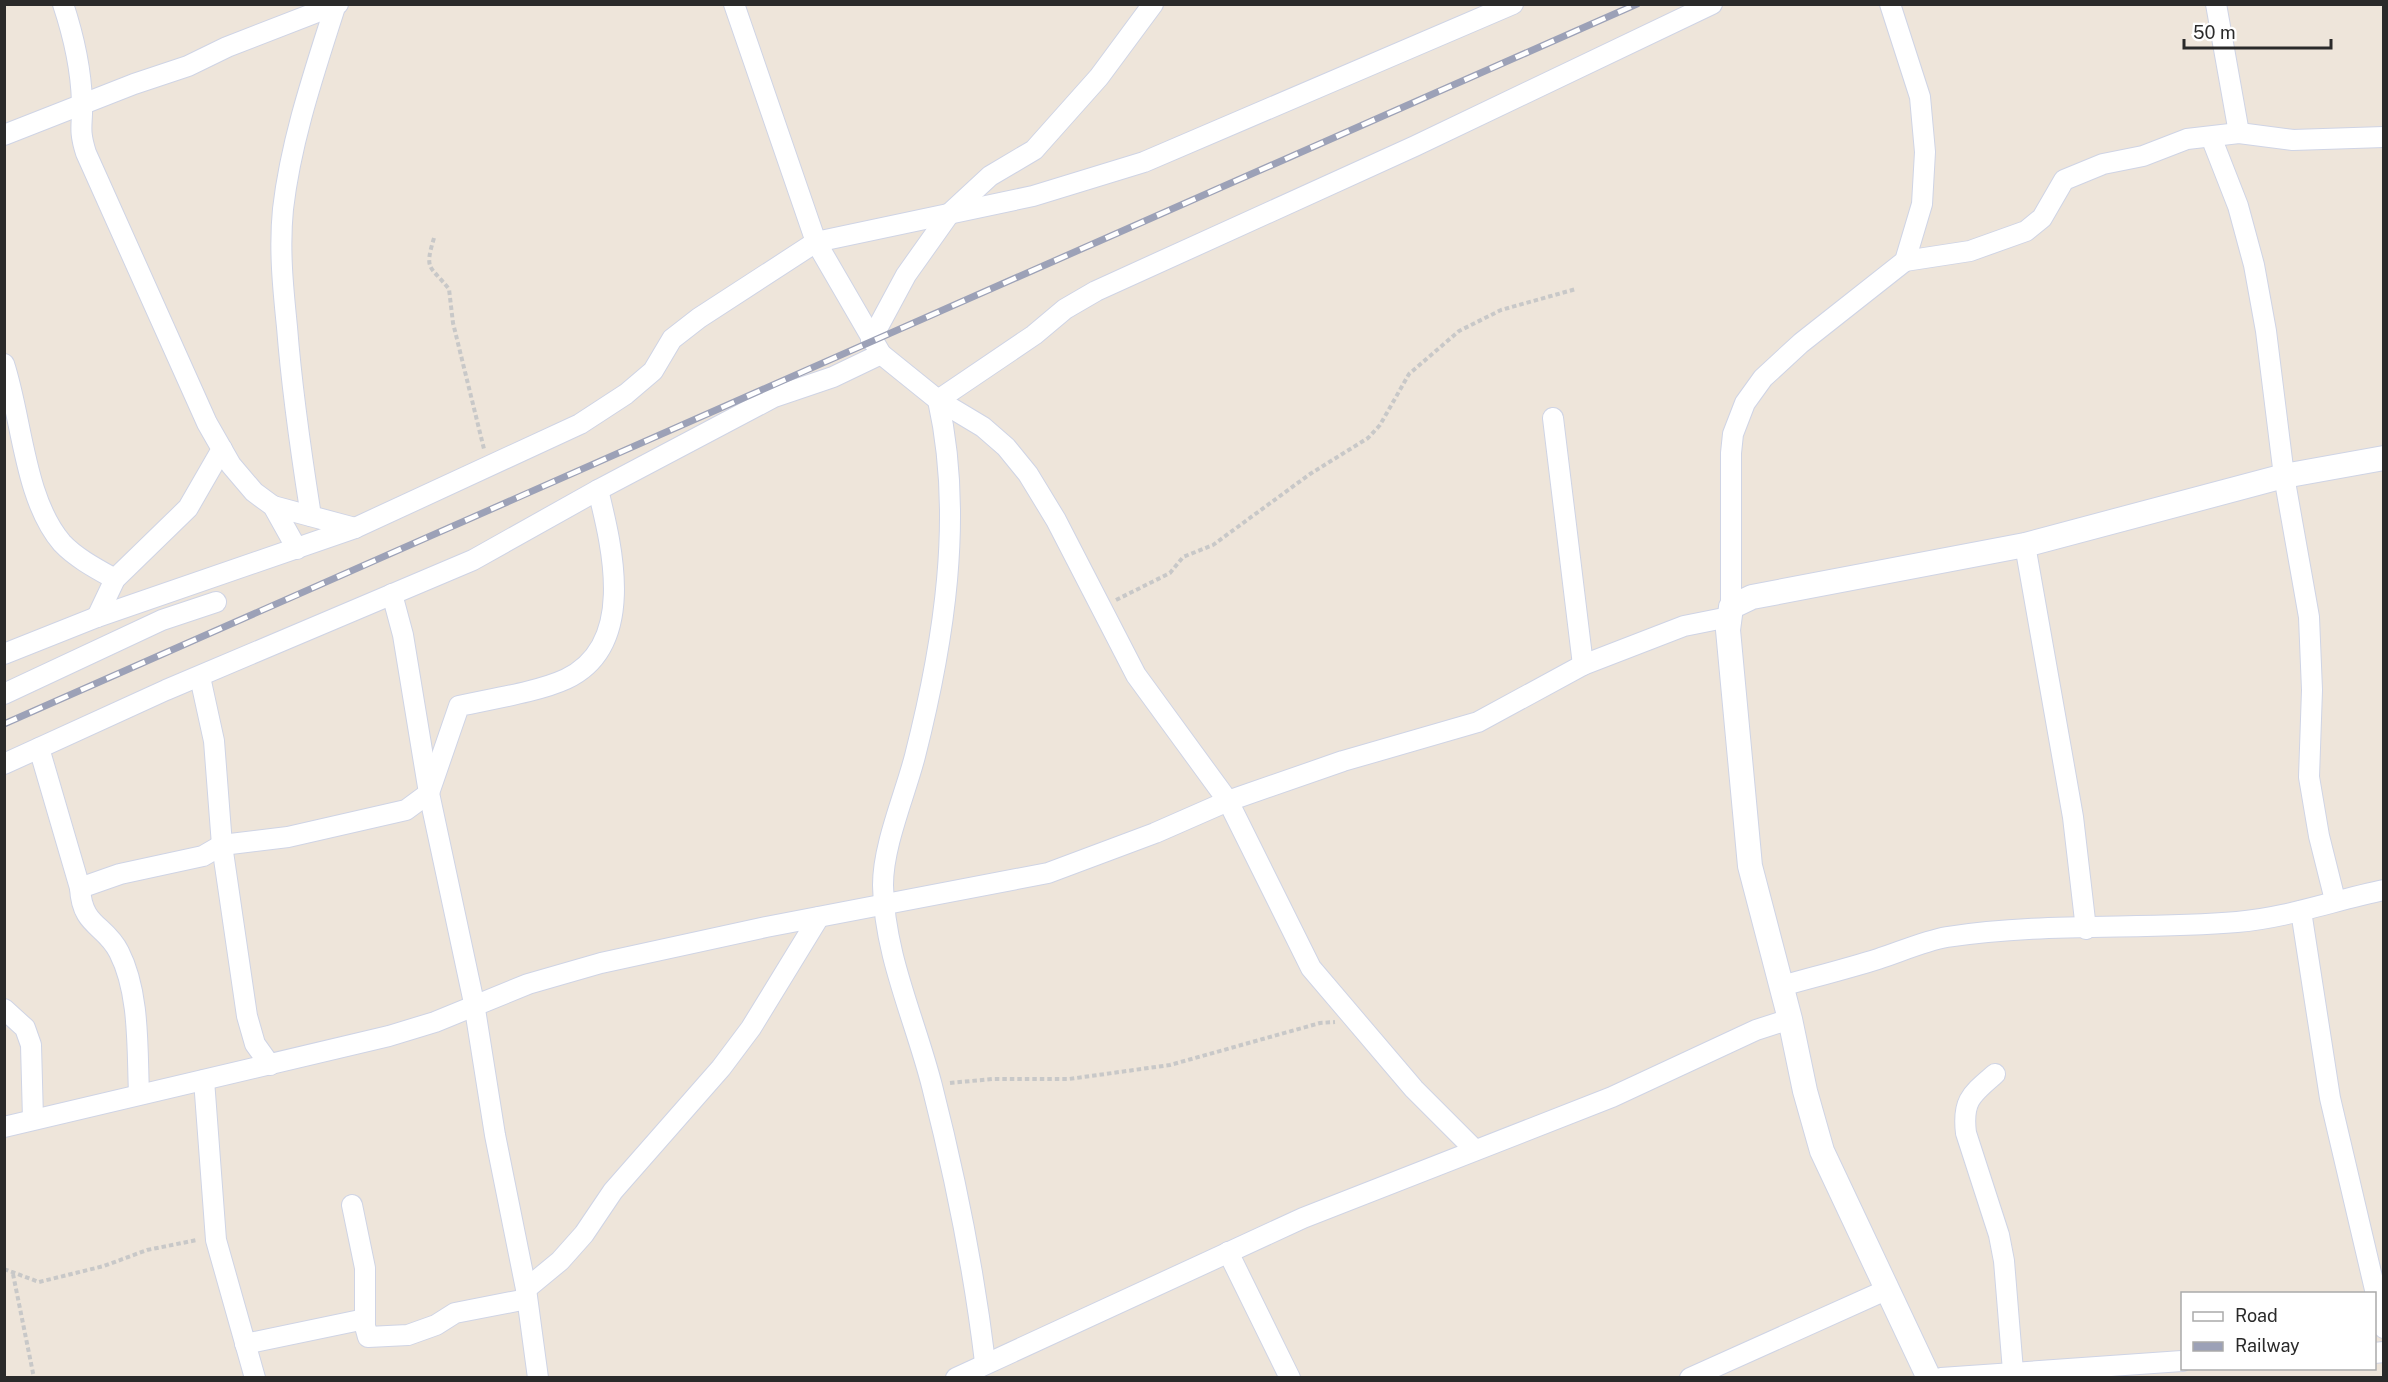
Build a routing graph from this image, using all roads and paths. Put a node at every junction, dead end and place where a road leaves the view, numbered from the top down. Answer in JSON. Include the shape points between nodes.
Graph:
{"nodes":[{"id":1,"x":63,"y":4,"type":"edge"},
{"id":2,"x":734,"y":4,"type":"edge"},
{"id":3,"x":1153,"y":4,"type":"edge"},
{"id":4,"x":1513,"y":4,"type":"edge"},
{"id":5,"x":1712,"y":4,"type":"edge"},
{"id":6,"x":1890,"y":4,"type":"edge"},
{"id":7,"x":2216,"y":4,"type":"edge"},
{"id":8,"x":336,"y":6,"type":"edge"},
{"id":9,"x":82,"y":104,"type":"junction"},
{"id":10,"x":2239,"y":133,"type":"junction"},
{"id":11,"x":4,"y":135,"type":"edge"},
{"id":12,"x":2211,"y":137,"type":"junction"},
{"id":13,"x":2384,"y":137,"type":"edge"},
{"id":14,"x":950,"y":213,"type":"junction"},
{"id":15,"x":434,"y":238,"type":"dead end"},
{"id":16,"x":816,"y":242,"type":"junction"},
{"id":17,"x":1905,"y":261,"type":"junction"},
{"id":18,"x":1576,"y":289,"type":"dead end"},
{"id":19,"x":876,"y":347,"type":"junction"},
{"id":20,"x":4,"y":364,"type":"edge"},
{"id":21,"x":938,"y":400,"type":"junction"},
{"id":22,"x":1553,"y":418,"type":"dead end"},
{"id":23,"x":222,"y":449,"type":"junction"},
{"id":24,"x":2384,"y":458,"type":"edge"},
{"id":25,"x":493,"y":465,"type":"junction"},
{"id":26,"x":2284,"y":476,"type":"junction"},
{"id":27,"x":598,"y":490,"type":"junction"},
{"id":28,"x":273,"y":506,"type":"junction"},
{"id":29,"x":311,"y":516,"type":"junction"},
{"id":30,"x":355,"y":528,"type":"junction"},
{"id":31,"x":2025,"y":545,"type":"junction"},
{"id":32,"x":297,"y":549,"type":"junction"},
{"id":33,"x":115,"y":579,"type":"junction"},
{"id":34,"x":392,"y":594,"type":"junction"},
{"id":35,"x":216,"y":602,"type":"dead end"},
{"id":36,"x":1101,"y":606,"type":"junction"},
{"id":37,"x":1730,"y":612,"type":"junction"},
{"id":38,"x":96,"y":617,"type":"junction"},
{"id":39,"x":4,"y":654,"type":"edge"},
{"id":40,"x":1583,"y":664,"type":"junction"},
{"id":41,"x":200,"y":677,"type":"junction"},
{"id":42,"x":4,"y":694,"type":"edge"},
{"id":43,"x":39,"y":748,"type":"junction"},
{"id":44,"x":4,"y":764,"type":"edge"},
{"id":45,"x":429,"y":793,"type":"junction"},
{"id":46,"x":1228,"y":801,"type":"junction"},
{"id":47,"x":222,"y":845,"type":"junction"},
{"id":48,"x":80,"y":888,"type":"junction"},
{"id":49,"x":2384,"y":890,"type":"edge"},
{"id":50,"x":2335,"y":900,"type":"junction"},
{"id":51,"x":884,"y":905,"type":"junction"},
{"id":52,"x":2301,"y":911,"type":"junction"},
{"id":53,"x":819,"y":917,"type":"junction"},
{"id":54,"x":2086,"y":929,"type":"junction"},
{"id":55,"x":1782,"y":986,"type":"junction"},
{"id":56,"x":474,"y":1003,"type":"junction"},
{"id":57,"x":4,"y":1009,"type":"edge"},
{"id":58,"x":1790,"y":1019,"type":"junction"},
{"id":59,"x":1356,"y":1022,"type":"junction"},
{"id":60,"x":270,"y":1065,"type":"junction"},
{"id":61,"x":1995,"y":1074,"type":"dead end"},
{"id":62,"x":204,"y":1080,"type":"junction"},
{"id":63,"x":932,"y":1085,"type":"junction"},
{"id":64,"x":139,"y":1093,"type":"junction"},
{"id":65,"x":33,"y":1119,"type":"junction"},
{"id":66,"x":4,"y":1127,"type":"edge"},
{"id":67,"x":1475,"y":1150,"type":"junction"},
{"id":68,"x":352,"y":1205,"type":"dead end"},
{"id":69,"x":216,"y":1240,"type":"junction"},
{"id":70,"x":1228,"y":1252,"type":"junction"},
{"id":71,"x":4,"y":1269,"type":"edge"},
{"id":72,"x":13,"y":1273,"type":"junction"},
{"id":73,"x":1886,"y":1290,"type":"junction"},
{"id":74,"x":2376,"y":1292,"type":"edge"},
{"id":75,"x":526,"y":1294,"type":"junction"},
{"id":76,"x":2376,"y":1294,"type":"edge"},
{"id":77,"x":365,"y":1319,"type":"junction"},
{"id":78,"x":2384,"y":1328,"type":"edge"},
{"id":79,"x":245,"y":1344,"type":"junction"},
{"id":80,"x":2181,"y":1361,"type":"edge"},
{"id":81,"x":985,"y":1362,"type":"junction"},
{"id":82,"x":2013,"y":1371,"type":"junction"},
{"id":83,"x":34,"y":1377,"type":"edge"},
{"id":84,"x":255,"y":1377,"type":"edge"},
{"id":85,"x":538,"y":1377,"type":"edge"},
{"id":86,"x":956,"y":1377,"type":"edge"},
{"id":87,"x":1290,"y":1377,"type":"edge"},
{"id":88,"x":1690,"y":1377,"type":"edge"},
{"id":89,"x":1929,"y":1377,"type":"edge"},
{"id":90,"x":1941,"y":1377,"type":"edge"}],
"edges":[{"from":1,"to":9,"type":"street"},
{"from":2,"to":16,"type":"street"},
{"from":3,"to":14,"type":"street","via":[[1099,76],[1034,150],[990,176]]},
{"from":4,"to":14,"type":"street","via":[[1144,162],[1033,196]]},
{"from":5,"to":21,"type":"street","via":[[1415,146],[1096,291]]},
{"from":6,"to":17,"type":"street","via":[[1920,96],[1925,152],[1922,204]]},
{"from":7,"to":10,"type":"street"},
{"from":8,"to":9,"type":"street"},
{"from":8,"to":29,"type":"street","via":[[302,110],[283,210],[288,350]]},
{"from":9,"to":11,"type":"street"},
{"from":9,"to":23,"type":"street","via":[[80,136],[86,153],[160,323]]},
{"from":10,"to":12,"type":"street"},
{"from":10,"to":13,"type":"street","via":[[2293,140]]},
{"from":12,"to":17,"type":"street","via":[[2187,139],[2143,156],[2076,173],[2064,180],[2042,218],[2026,231],[1970,251]]},
{"from":12,"to":26,"type":"street","via":[[2238,206],[2254,265]]},
{"from":14,"to":16,"type":"street"},
{"from":14,"to":19,"type":"street","via":[[906,275]]},
{"from":15,"to":25,"type":"path","via":[[427,262],[449,289],[468,392],[483,448]]},
{"from":16,"to":19,"type":"street"},
{"from":16,"to":25,"type":"street","via":[[672,339],[653,371],[626,394],[580,424]]},
{"from":17,"to":37,"type":"street","via":[[1801,343],[1762,378],[1745,403],[1733,434],[1731,453]]},
{"from":18,"to":36,"type":"path","via":[[1501,310],[1459,331],[1409,374],[1380,425],[1353,449],[1310,474],[1213,545],[1183,557],[1170,573]]},
{"from":19,"to":21,"type":"street"},
{"from":19,"to":27,"type":"street","via":[[833,377],[774,397]]},
{"from":20,"to":33,"type":"street","via":[[13,389],[26,460],[43,510],[62,542]]},
{"from":21,"to":36,"type":"street","via":[[983,427],[1028,474]]},
{"from":21,"to":51,"type":"street","via":[[947,442],[950,494],[940,644],[890,846],[883,880]]},
{"from":22,"to":40,"type":"street"},
{"from":23,"to":28,"type":"street","via":[[254,492]]},
{"from":23,"to":33,"type":"street","via":[[188,508]]},
{"from":24,"to":26,"type":"street"},
{"from":25,"to":30,"type":"street"},
{"from":26,"to":31,"type":"street"},
{"from":26,"to":50,"type":"street","via":[[2309,617],[2309,777]]},
{"from":27,"to":34,"type":"street","via":[[473,560]]},
{"from":27,"to":45,"type":"street","via":[[609,532],[613,608],[610,631],[600,649],[590,664],[565,680],[459,706]]},
{"from":28,"to":29,"type":"street"},
{"from":28,"to":32,"type":"street"},
{"from":29,"to":30,"type":"street"},
{"from":30,"to":32,"type":"street"},
{"from":31,"to":37,"type":"street","via":[[1752,597]]},
{"from":31,"to":54,"type":"street","via":[[2073,817]]},
{"from":32,"to":38,"type":"street"},
{"from":33,"to":38,"type":"street"},
{"from":34,"to":41,"type":"street"},
{"from":34,"to":45,"type":"street","via":[[403,635]]},
{"from":35,"to":42,"type":"street","via":[[162,620]]},
{"from":36,"to":46,"type":"street","via":[[1136,675]]},
{"from":37,"to":40,"type":"street"},
{"from":37,"to":55,"type":"street","via":[[1740,778],[1750,866]]},
{"from":38,"to":39,"type":"street"},
{"from":40,"to":46,"type":"street","via":[[1478,722],[1343,761]]},
{"from":41,"to":43,"type":"street"},
{"from":41,"to":47,"type":"street","via":[[214,741]]},
{"from":43,"to":44,"type":"street"},
{"from":43,"to":48,"type":"street"},
{"from":45,"to":47,"type":"street","via":[[406,810],[375,819],[288,837]]},
{"from":45,"to":56,"type":"street"},
{"from":46,"to":51,"type":"street","via":[[1048,873]]},
{"from":46,"to":59,"type":"street","via":[[1311,968]]},
{"from":47,"to":48,"type":"street","via":[[203,856],[120,874]]},
{"from":47,"to":60,"type":"street","via":[[247,1016],[255,1044]]},
{"from":48,"to":64,"type":"street","via":[[84,911],[119,951],[126,971],[135,1023]]},
{"from":49,"to":50,"type":"street"},
{"from":50,"to":52,"type":"street"},
{"from":51,"to":53,"type":"street"},
{"from":51,"to":63,"type":"street","via":[[906,1006]]},
{"from":52,"to":54,"type":"street","via":[[2239,922]]},
{"from":52,"to":74,"type":"street","via":[[2330,1098]]},
{"from":53,"to":56,"type":"street","via":[[601,963]]},
{"from":53,"to":75,"type":"street","via":[[751,1028],[721,1068],[612,1191],[584,1234]]},
{"from":54,"to":55,"type":"street","via":[[2038,928],[1946,937]]},
{"from":55,"to":58,"type":"street"},
{"from":56,"to":60,"type":"street","via":[[435,1022],[389,1036]]},
{"from":56,"to":75,"type":"street"},
{"from":57,"to":65,"type":"street","via":[[25,1028],[31,1045]]},
{"from":58,"to":67,"type":"street","via":[[1756,1030],[1612,1097]]},
{"from":58,"to":73,"type":"street","via":[[1822,1151]]},
{"from":59,"to":63,"type":"path","via":[[1320,1023],[1170,1065],[1069,1079],[992,1079]]},
{"from":59,"to":67,"type":"street","via":[[1414,1089]]},
{"from":60,"to":62,"type":"street"},
{"from":61,"to":82,"type":"street","via":[[1971,1094],[1964,1117],[2004,1260]]},
{"from":62,"to":64,"type":"street"},
{"from":62,"to":69,"type":"street"},
{"from":63,"to":81,"type":"street","via":[[968,1247]]},
{"from":64,"to":65,"type":"street"},
{"from":65,"to":66,"type":"street"},
{"from":67,"to":70,"type":"street"},
{"from":68,"to":77,"type":"street","via":[[365,1268]]},
{"from":69,"to":72,"type":"path","via":[[187,1240],[39,1282]]},
{"from":69,"to":79,"type":"street"},
{"from":70,"to":81,"type":"street"},
{"from":70,"to":87,"type":"street"},
{"from":71,"to":72,"type":"path"},
{"from":72,"to":83,"type":"path"},
{"from":73,"to":88,"type":"street"},
{"from":73,"to":89,"type":"street"},
{"from":75,"to":77,"type":"street","via":[[455,1313],[436,1326],[408,1335],[368,1336]]},
{"from":75,"to":85,"type":"street"},
{"from":76,"to":78,"type":"street"},
{"from":77,"to":79,"type":"street"},
{"from":79,"to":84,"type":"street"},
{"from":80,"to":82,"type":"street"},
{"from":81,"to":86,"type":"street"},
{"from":82,"to":90,"type":"street"}]}
